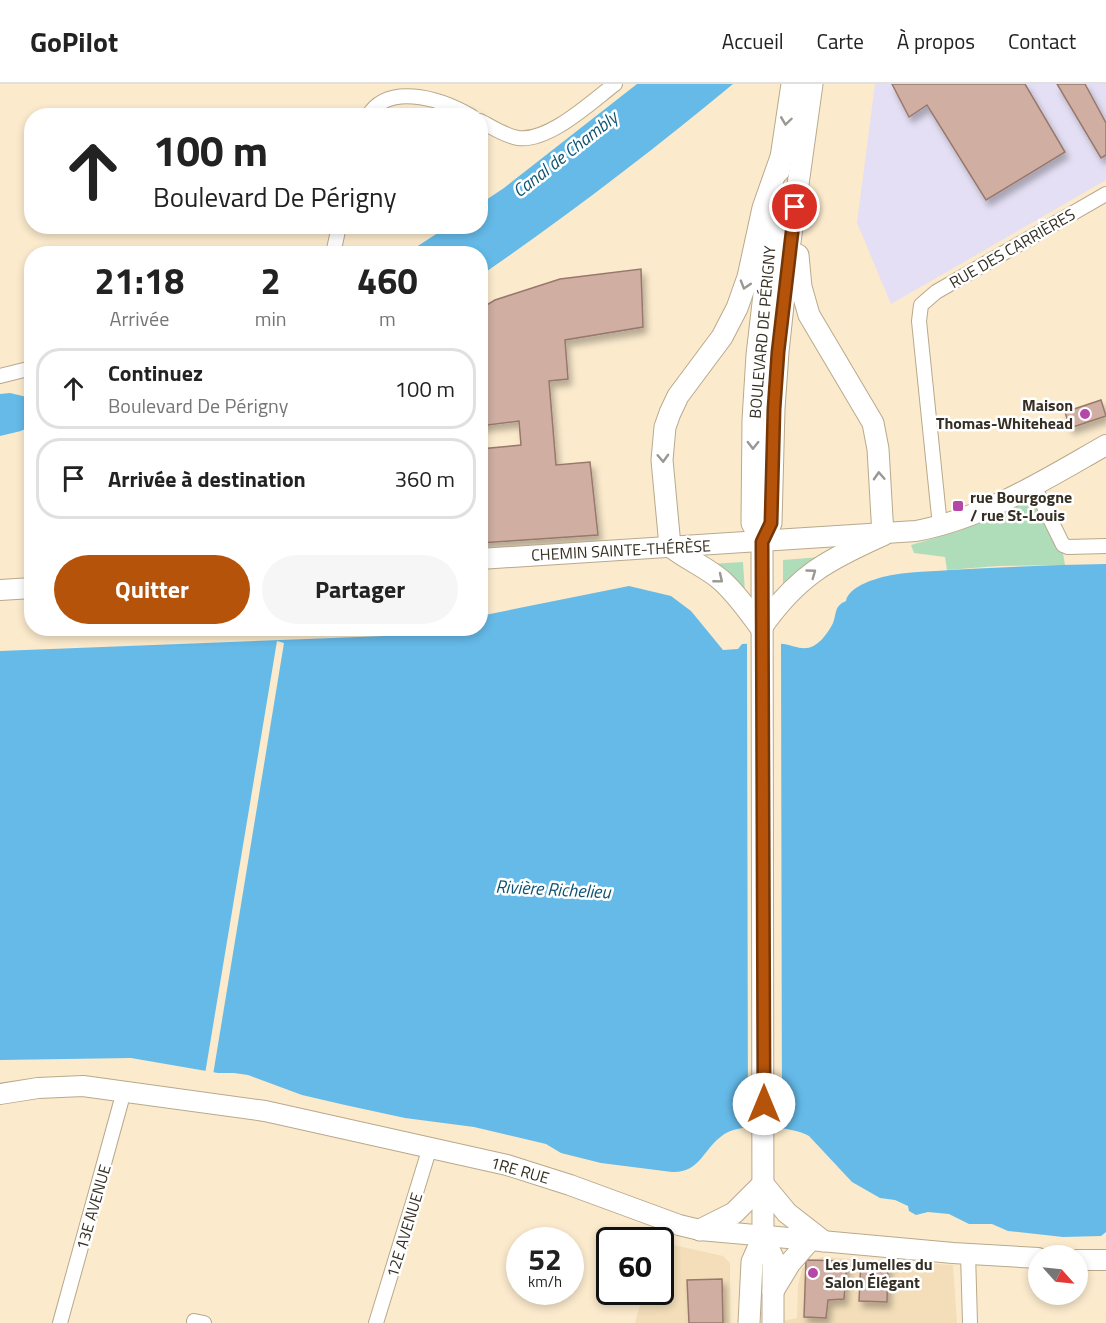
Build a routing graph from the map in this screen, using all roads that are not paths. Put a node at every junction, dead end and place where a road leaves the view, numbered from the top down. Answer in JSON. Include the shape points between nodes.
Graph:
{"nodes":[{"id":1,"x":615,"y":84,"type":"edge"},
{"id":2,"x":792,"y":84,"type":"edge"},
{"id":3,"x":812,"y":84,"type":"edge"},
{"id":4,"x":371,"y":108,"type":"edge"},
{"id":5,"x":455,"y":108,"type":"edge"},
{"id":6,"x":488,"y":125,"type":"edge"},
{"id":7,"x":781,"y":157,"type":"junction"},
{"id":8,"x":1106,"y":194,"type":"edge"},
{"id":9,"x":795,"y":207,"type":"junction"},
{"id":10,"x":24,"y":370,"type":"edge"},
{"id":11,"x":0,"y":376,"type":"edge"},
{"id":12,"x":1106,"y":445,"type":"edge"},
{"id":13,"x":1034,"y":486,"type":"junction"},
{"id":14,"x":940,"y":526,"type":"junction"},
{"id":15,"x":883,"y":535,"type":"junction"},
{"id":16,"x":762,"y":542,"type":"junction"},
{"id":17,"x":670,"y":546,"type":"junction"},
{"id":18,"x":1106,"y":546,"type":"edge"},
{"id":19,"x":488,"y":558,"type":"edge"},
{"id":20,"x":24,"y":588,"type":"edge"},
{"id":21,"x":0,"y":590,"type":"edge"},
{"id":22,"x":761,"y":628,"type":"junction"},
{"id":23,"x":124,"y":1091,"type":"junction"},
{"id":24,"x":0,"y":1094,"type":"edge"},
{"id":25,"x":430,"y":1147,"type":"junction"},
{"id":26,"x":763,"y":1184,"type":"junction"},
{"id":27,"x":700,"y":1230,"type":"junction"},
{"id":28,"x":763,"y":1237,"type":"junction"},
{"id":29,"x":817,"y":1241,"type":"junction"},
{"id":30,"x":968,"y":1254,"type":"junction"},
{"id":31,"x":1028,"y":1257,"type":"edge"},
{"id":32,"x":1088,"y":1260,"type":"edge"},
{"id":33,"x":1106,"y":1260,"type":"edge"},
{"id":34,"x":772,"y":1291,"type":"junction"},
{"id":35,"x":60,"y":1323,"type":"edge"},
{"id":36,"x":376,"y":1323,"type":"edge"},
{"id":37,"x":749,"y":1323,"type":"edge"},
{"id":38,"x":773,"y":1323,"type":"edge"},
{"id":39,"x":970,"y":1323,"type":"edge"}],
"edges":[{"from":1,"to":6,"type":"street","via":[[559,125],[533,137],[510,136]]},
{"from":2,"to":7,"type":"main road","name":"BOULEVARD DE PÉRIGNY","one_way":true},
{"from":3,"to":9,"type":"main road","name":"BOULEVARD DE PÉRIGNY"},
{"from":4,"to":5,"type":"street","via":[[382,90],[396,85],[418,89]]},
{"from":7,"to":16,"type":"main road","name":"BOULEVARD DE PÉRIGNY","one_way":true,"via":[[761,314],[753,420],[752,523]]},
{"from":7,"to":17,"type":"main road","one_way":true,"via":[[763,208],[737,308],[722,337],[678,396],[665,427],[663,460]]},
{"from":8,"to":14,"type":"street","name":"RUE DES CARRIÈRES","via":[[930,296],[921,305],[919,321]]},
{"from":15,"to":9,"type":"main road","one_way":true,"via":[[875,431],[870,416],[805,307],[799,278]]},
{"from":9,"to":16,"type":"main road","name":"BOULEVARD DE PÉRIGNY","via":[[778,352],[771,523]]},
{"from":10,"to":11,"type":"street"},
{"from":12,"to":13,"type":"street","name":"CHEMIN SAINTE-THÉRÈSE"},
{"from":13,"to":14,"type":"street","name":"CHEMIN SAINTE-THÉRÈSE"},
{"from":13,"to":18,"type":"street","via":[[1063,545]]},
{"from":14,"to":15,"type":"street","name":"CHEMIN SAINTE-THÉRÈSE"},
{"from":15,"to":16,"type":"street","name":"CHEMIN SAINTE-THÉRÈSE"},
{"from":22,"to":15,"type":"main road","one_way":true,"via":[[787,594],[811,573]]},
{"from":16,"to":17,"type":"street","name":"CHEMIN SAINTE-THÉRÈSE"},
{"from":16,"to":22,"type":"main road","name":"BOULEVARD DE PÉRIGNY"},
{"from":17,"to":19,"type":"street","name":"CHEMIN SAINTE-THÉRÈSE"},
{"from":17,"to":22,"type":"main road","one_way":true,"via":[[720,579]]},
{"from":20,"to":21,"type":"street"},
{"from":22,"to":26,"type":"main road","name":"BOULEVARD DE PÉRIGNY"},
{"from":23,"to":24,"type":"street","name":"1RE RUE","via":[[69,1085]]},
{"from":23,"to":25,"type":"street","name":"1RE RUE","via":[[266,1111]]},
{"from":23,"to":35,"type":"street","name":"13E AVENUE"},
{"from":25,"to":27,"type":"street","name":"1RE RUE","via":[[545,1177],[679,1226]]},
{"from":25,"to":36,"type":"street","name":"12E AVENUE"},
{"from":26,"to":27,"type":"main road","via":[[734,1214]]},
{"from":26,"to":28,"type":"main road","name":"BOULEVARD DE PÉRIGNY"},
{"from":26,"to":29,"type":"main road"},
{"from":27,"to":28,"type":"street","name":"1RE RUE"},
{"from":28,"to":29,"type":"street","name":"1RE RUE"},
{"from":28,"to":34,"type":"main road","via":[[773,1258]]},
{"from":28,"to":37,"type":"main road","via":[[752,1262]]},
{"from":29,"to":30,"type":"street","name":"1RE RUE"},
{"from":29,"to":34,"type":"main road","via":[[789,1263]]},
{"from":30,"to":31,"type":"street","name":"1RE RUE"},
{"from":30,"to":39,"type":"street"},
{"from":32,"to":33,"type":"street"},
{"from":34,"to":38,"type":"main road"}]}
